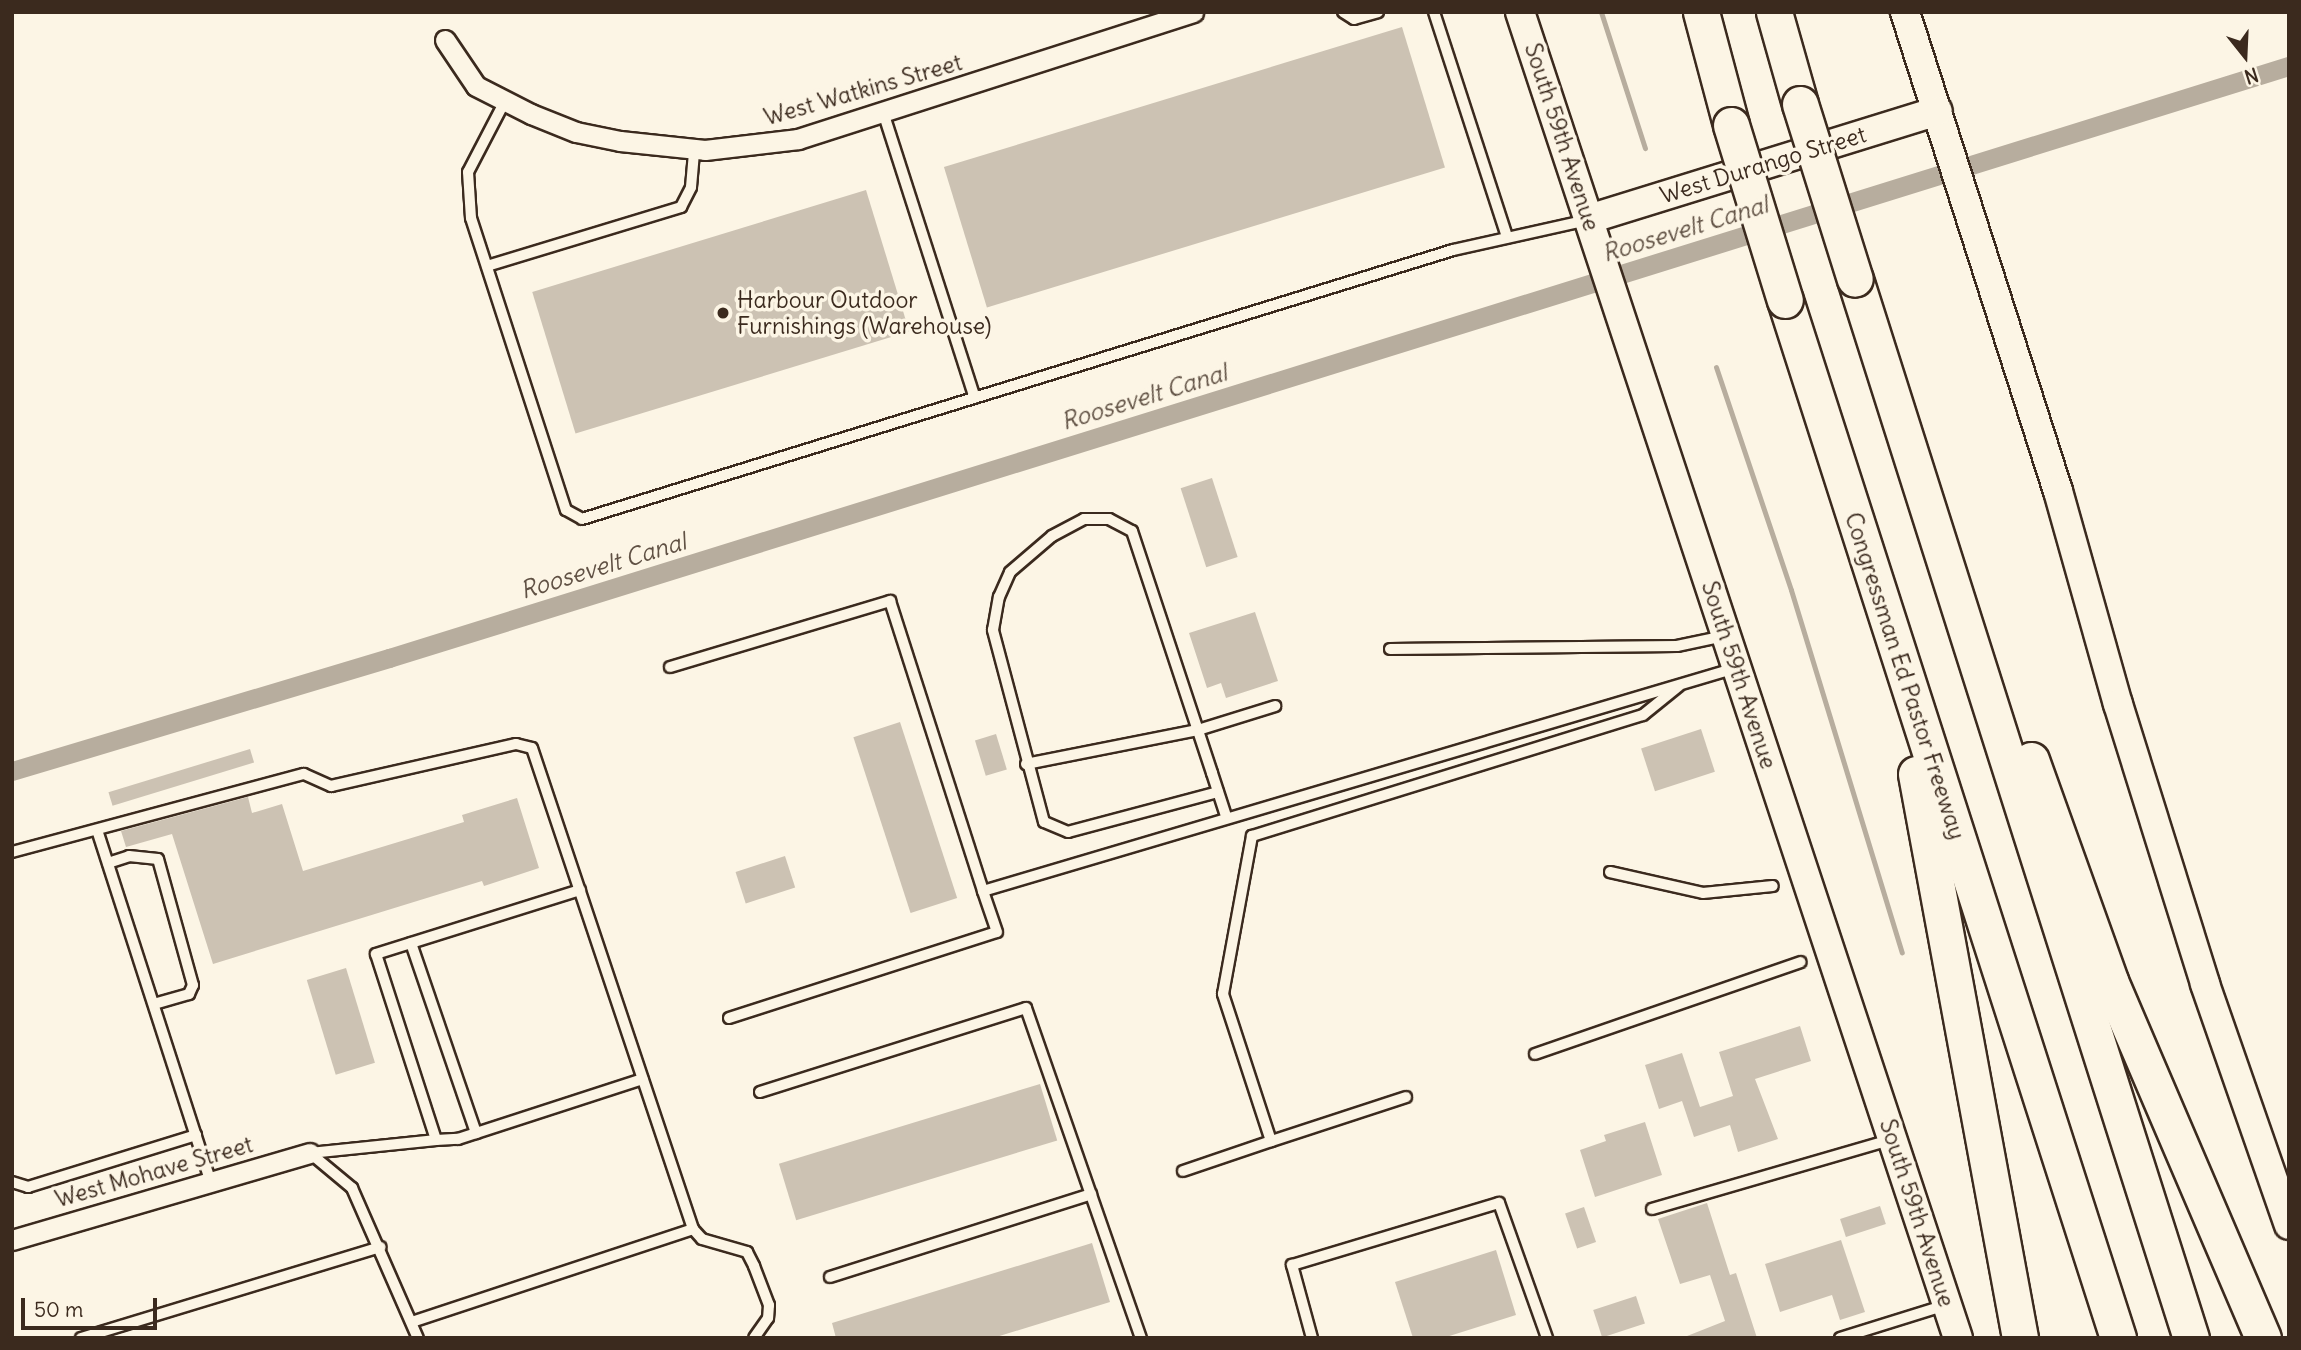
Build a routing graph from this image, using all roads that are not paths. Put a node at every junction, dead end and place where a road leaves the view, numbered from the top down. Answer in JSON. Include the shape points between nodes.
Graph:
{"nodes":[{"id":1,"x":1193,"y":12,"type":"edge"},
{"id":2,"x":1343,"y":12,"type":"edge"},
{"id":3,"x":1378,"y":12,"type":"edge"},
{"id":4,"x":1434,"y":12,"type":"edge"},
{"id":5,"x":1520,"y":12,"type":"edge"},
{"id":6,"x":1701,"y":12,"type":"edge"},
{"id":7,"x":1774,"y":12,"type":"edge"},
{"id":8,"x":1905,"y":12,"type":"edge"},
{"id":9,"x":445,"y":40,"type":"dead end"},
{"id":10,"x":505,"y":101,"type":"junction"},
{"id":11,"x":1938,"y":111,"type":"junction"},
{"id":12,"x":883,"y":113,"type":"junction"},
{"id":13,"x":694,"y":149,"type":"junction"},
{"id":14,"x":1588,"y":219,"type":"junction"},
{"id":15,"x":1507,"y":237,"type":"junction"},
{"id":16,"x":487,"y":266,"type":"junction"},
{"id":17,"x":975,"y":398,"type":"junction"},
{"id":18,"x":1964,"y":620,"type":"junction"},
{"id":19,"x":1726,"y":636,"type":"junction"},
{"id":20,"x":1391,"y":649,"type":"dead end"},
{"id":21,"x":670,"y":667,"type":"dead end"},
{"id":22,"x":1736,"y":667,"type":"junction"},
{"id":23,"x":1683,"y":683,"type":"junction"},
{"id":24,"x":1909,"y":690,"type":"junction"},
{"id":25,"x":1275,"y":706,"type":"dead end"},
{"id":26,"x":1198,"y":730,"type":"junction"},
{"id":27,"x":1026,"y":764,"type":"junction"},
{"id":28,"x":1218,"y":792,"type":"junction"},
{"id":29,"x":1226,"y":816,"type":"junction"},
{"id":30,"x":98,"y":833,"type":"junction"},
{"id":31,"x":12,"y":852,"type":"edge"},
{"id":32,"x":108,"y":863,"type":"junction"},
{"id":33,"x":1610,"y":872,"type":"dead end"},
{"id":34,"x":1773,"y":886,"type":"dead end"},
{"id":35,"x":580,"y":890,"type":"junction"},
{"id":36,"x":983,"y":891,"type":"junction"},
{"id":37,"x":411,"y":943,"type":"junction"},
{"id":38,"x":1801,"y":962,"type":"dead end"},
{"id":39,"x":154,"y":1004,"type":"junction"},
{"id":40,"x":729,"y":1018,"type":"dead end"},
{"id":41,"x":1535,"y":1054,"type":"dead end"},
{"id":42,"x":643,"y":1079,"type":"junction"},
{"id":43,"x":760,"y":1092,"type":"dead end"},
{"id":44,"x":1406,"y":1097,"type":"dead end"},
{"id":45,"x":476,"y":1133,"type":"junction"},
{"id":46,"x":197,"y":1135,"type":"junction"},
{"id":47,"x":1893,"y":1139,"type":"junction"},
{"id":48,"x":436,"y":1140,"type":"junction"},
{"id":49,"x":1271,"y":1141,"type":"junction"},
{"id":50,"x":310,"y":1153,"type":"junction"},
{"id":51,"x":1183,"y":1171,"type":"dead end"},
{"id":52,"x":210,"y":1180,"type":"junction"},
{"id":53,"x":12,"y":1182,"type":"edge"},
{"id":54,"x":1091,"y":1194,"type":"junction"},
{"id":55,"x":1652,"y":1209,"type":"dead end"},
{"id":56,"x":2289,"y":1225,"type":"edge"},
{"id":57,"x":693,"y":1229,"type":"junction"},
{"id":58,"x":12,"y":1240,"type":"edge"},
{"id":59,"x":381,"y":1247,"type":"junction"},
{"id":60,"x":830,"y":1277,"type":"dead end"},
{"id":61,"x":1946,"y":1305,"type":"junction"},
{"id":62,"x":412,"y":1322,"type":"junction"},
{"id":63,"x":81,"y":1338,"type":"edge"},
{"id":64,"x":418,"y":1338,"type":"edge"},
{"id":65,"x":754,"y":1338,"type":"edge"},
{"id":66,"x":1141,"y":1338,"type":"edge"},
{"id":67,"x":1312,"y":1338,"type":"edge"},
{"id":68,"x":1548,"y":1338,"type":"edge"},
{"id":69,"x":1840,"y":1338,"type":"edge"},
{"id":70,"x":1958,"y":1338,"type":"edge"},
{"id":71,"x":2020,"y":1338,"type":"edge"},
{"id":72,"x":2118,"y":1338,"type":"edge"},
{"id":73,"x":2191,"y":1338,"type":"edge"},
{"id":74,"x":2263,"y":1338,"type":"edge"}],
"edges":[{"from":1,"to":12,"type":"street","name":"West Watkins Street"},
{"from":2,"to":3,"type":"lane","via":[[1354,19]]},
{"from":4,"to":15,"type":"lane"},
{"from":5,"to":14,"type":"main road","name":"South 59th Avenue"},
{"from":6,"to":24,"type":"highway","name":"Congressman Ed Pastor Freeway","bridge":true,"via":[[1731,125]]},
{"from":7,"to":18,"type":"highway","bridge":true},
{"from":8,"to":11,"type":"main road"},
{"from":9,"to":10,"type":"street","name":"West Watkins Street","via":[[476,86]]},
{"from":10,"to":13,"type":"street","name":"West Watkins Street","via":[[576,132]]},
{"from":10,"to":16,"type":"lane","via":[[468,172],[471,218]]},
{"from":11,"to":14,"type":"main road","name":"West Durango Street"},
{"from":11,"to":56,"type":"main road","via":[[2058,491],[2201,971]]},
{"from":12,"to":13,"type":"street","name":"West Watkins Street","via":[[798,139],[747,148]]},
{"from":12,"to":17,"type":"lane"},
{"from":13,"to":16,"type":"lane","via":[[691,187],[681,207]]},
{"from":14,"to":15,"type":"lane"},
{"from":14,"to":19,"type":"main road","name":"South 59th Avenue"},
{"from":15,"to":17,"type":"lane"},
{"from":16,"to":17,"type":"lane","via":[[566,510],[582,519]]},
{"from":18,"to":73,"type":"highway"},
{"from":18,"to":74,"type":"highway","via":[[1997,664],[2110,981]]},
{"from":19,"to":20,"type":"lane","via":[[1677,646]]},
{"from":19,"to":22,"type":"main road","name":"South 59th Avenue"},
{"from":21,"to":36,"type":"lane","via":[[890,601]]},
{"from":22,"to":23,"type":"lane"},
{"from":22,"to":47,"type":"main road","name":"South 59th Avenue"},
{"from":23,"to":29,"type":"lane"},
{"from":23,"to":49,"type":"lane","via":[[1643,715],[1252,836],[1223,994]]},
{"from":24,"to":71,"type":"highway","via":[[1918,789],[1951,944]]},
{"from":24,"to":72,"type":"highway","name":"Congressman Ed Pastor Freeway"},
{"from":25,"to":26,"type":"lane"},
{"from":26,"to":27,"type":"lane"},
{"from":26,"to":27,"type":"lane","via":[[1132,531],[1110,519],[1084,519],[1052,536],[1010,572],[994,612],[998,659]]},
{"from":26,"to":28,"type":"lane"},
{"from":27,"to":28,"type":"lane","via":[[1044,822],[1068,832]]},
{"from":28,"to":29,"type":"lane"},
{"from":29,"to":36,"type":"lane"},
{"from":30,"to":31,"type":"lane","via":[[85,830]]},
{"from":30,"to":32,"type":"lane"},
{"from":30,"to":35,"type":"lane","via":[[304,774],[331,786],[516,744],[533,748]]},
{"from":32,"to":39,"type":"lane"},
{"from":32,"to":39,"type":"lane","via":[[129,856],[158,859],[193,985],[189,994]]},
{"from":33,"to":34,"type":"lane","via":[[1703,894]]},
{"from":35,"to":37,"type":"lane"},
{"from":35,"to":42,"type":"lane"},
{"from":36,"to":40,"type":"lane","via":[[997,932]]},
{"from":37,"to":45,"type":"lane"},
{"from":37,"to":48,"type":"lane","via":[[376,954]]},
{"from":38,"to":41,"type":"lane"},
{"from":39,"to":46,"type":"lane"},
{"from":42,"to":45,"type":"lane"},
{"from":42,"to":57,"type":"lane"},
{"from":43,"to":54,"type":"lane","via":[[1026,1009]]},
{"from":44,"to":49,"type":"lane"},
{"from":45,"to":48,"type":"lane"},
{"from":46,"to":52,"type":"lane"},
{"from":46,"to":53,"type":"lane","via":[[27,1187]]},
{"from":47,"to":55,"type":"lane"},
{"from":47,"to":61,"type":"main road","name":"South 59th Avenue"},
{"from":48,"to":50,"type":"lane"},
{"from":49,"to":51,"type":"lane"},
{"from":50,"to":52,"type":"street","name":"West Mohave Street"},
{"from":50,"to":59,"type":"lane","via":[[352,1188]]},
{"from":52,"to":58,"type":"street","name":"West Mohave Street"},
{"from":54,"to":60,"type":"lane"},
{"from":54,"to":66,"type":"lane"},
{"from":57,"to":62,"type":"lane"},
{"from":57,"to":65,"type":"lane","via":[[702,1239],[747,1252],[769,1305],[768,1318]]},
{"from":59,"to":62,"type":"lane"},
{"from":59,"to":63,"type":"lane"},
{"from":61,"to":69,"type":"lane"},
{"from":61,"to":70,"type":"main road","name":"South 59th Avenue"},
{"from":62,"to":64,"type":"lane"},
{"from":67,"to":68,"type":"lane","via":[[1292,1265],[1499,1203]]}]}
